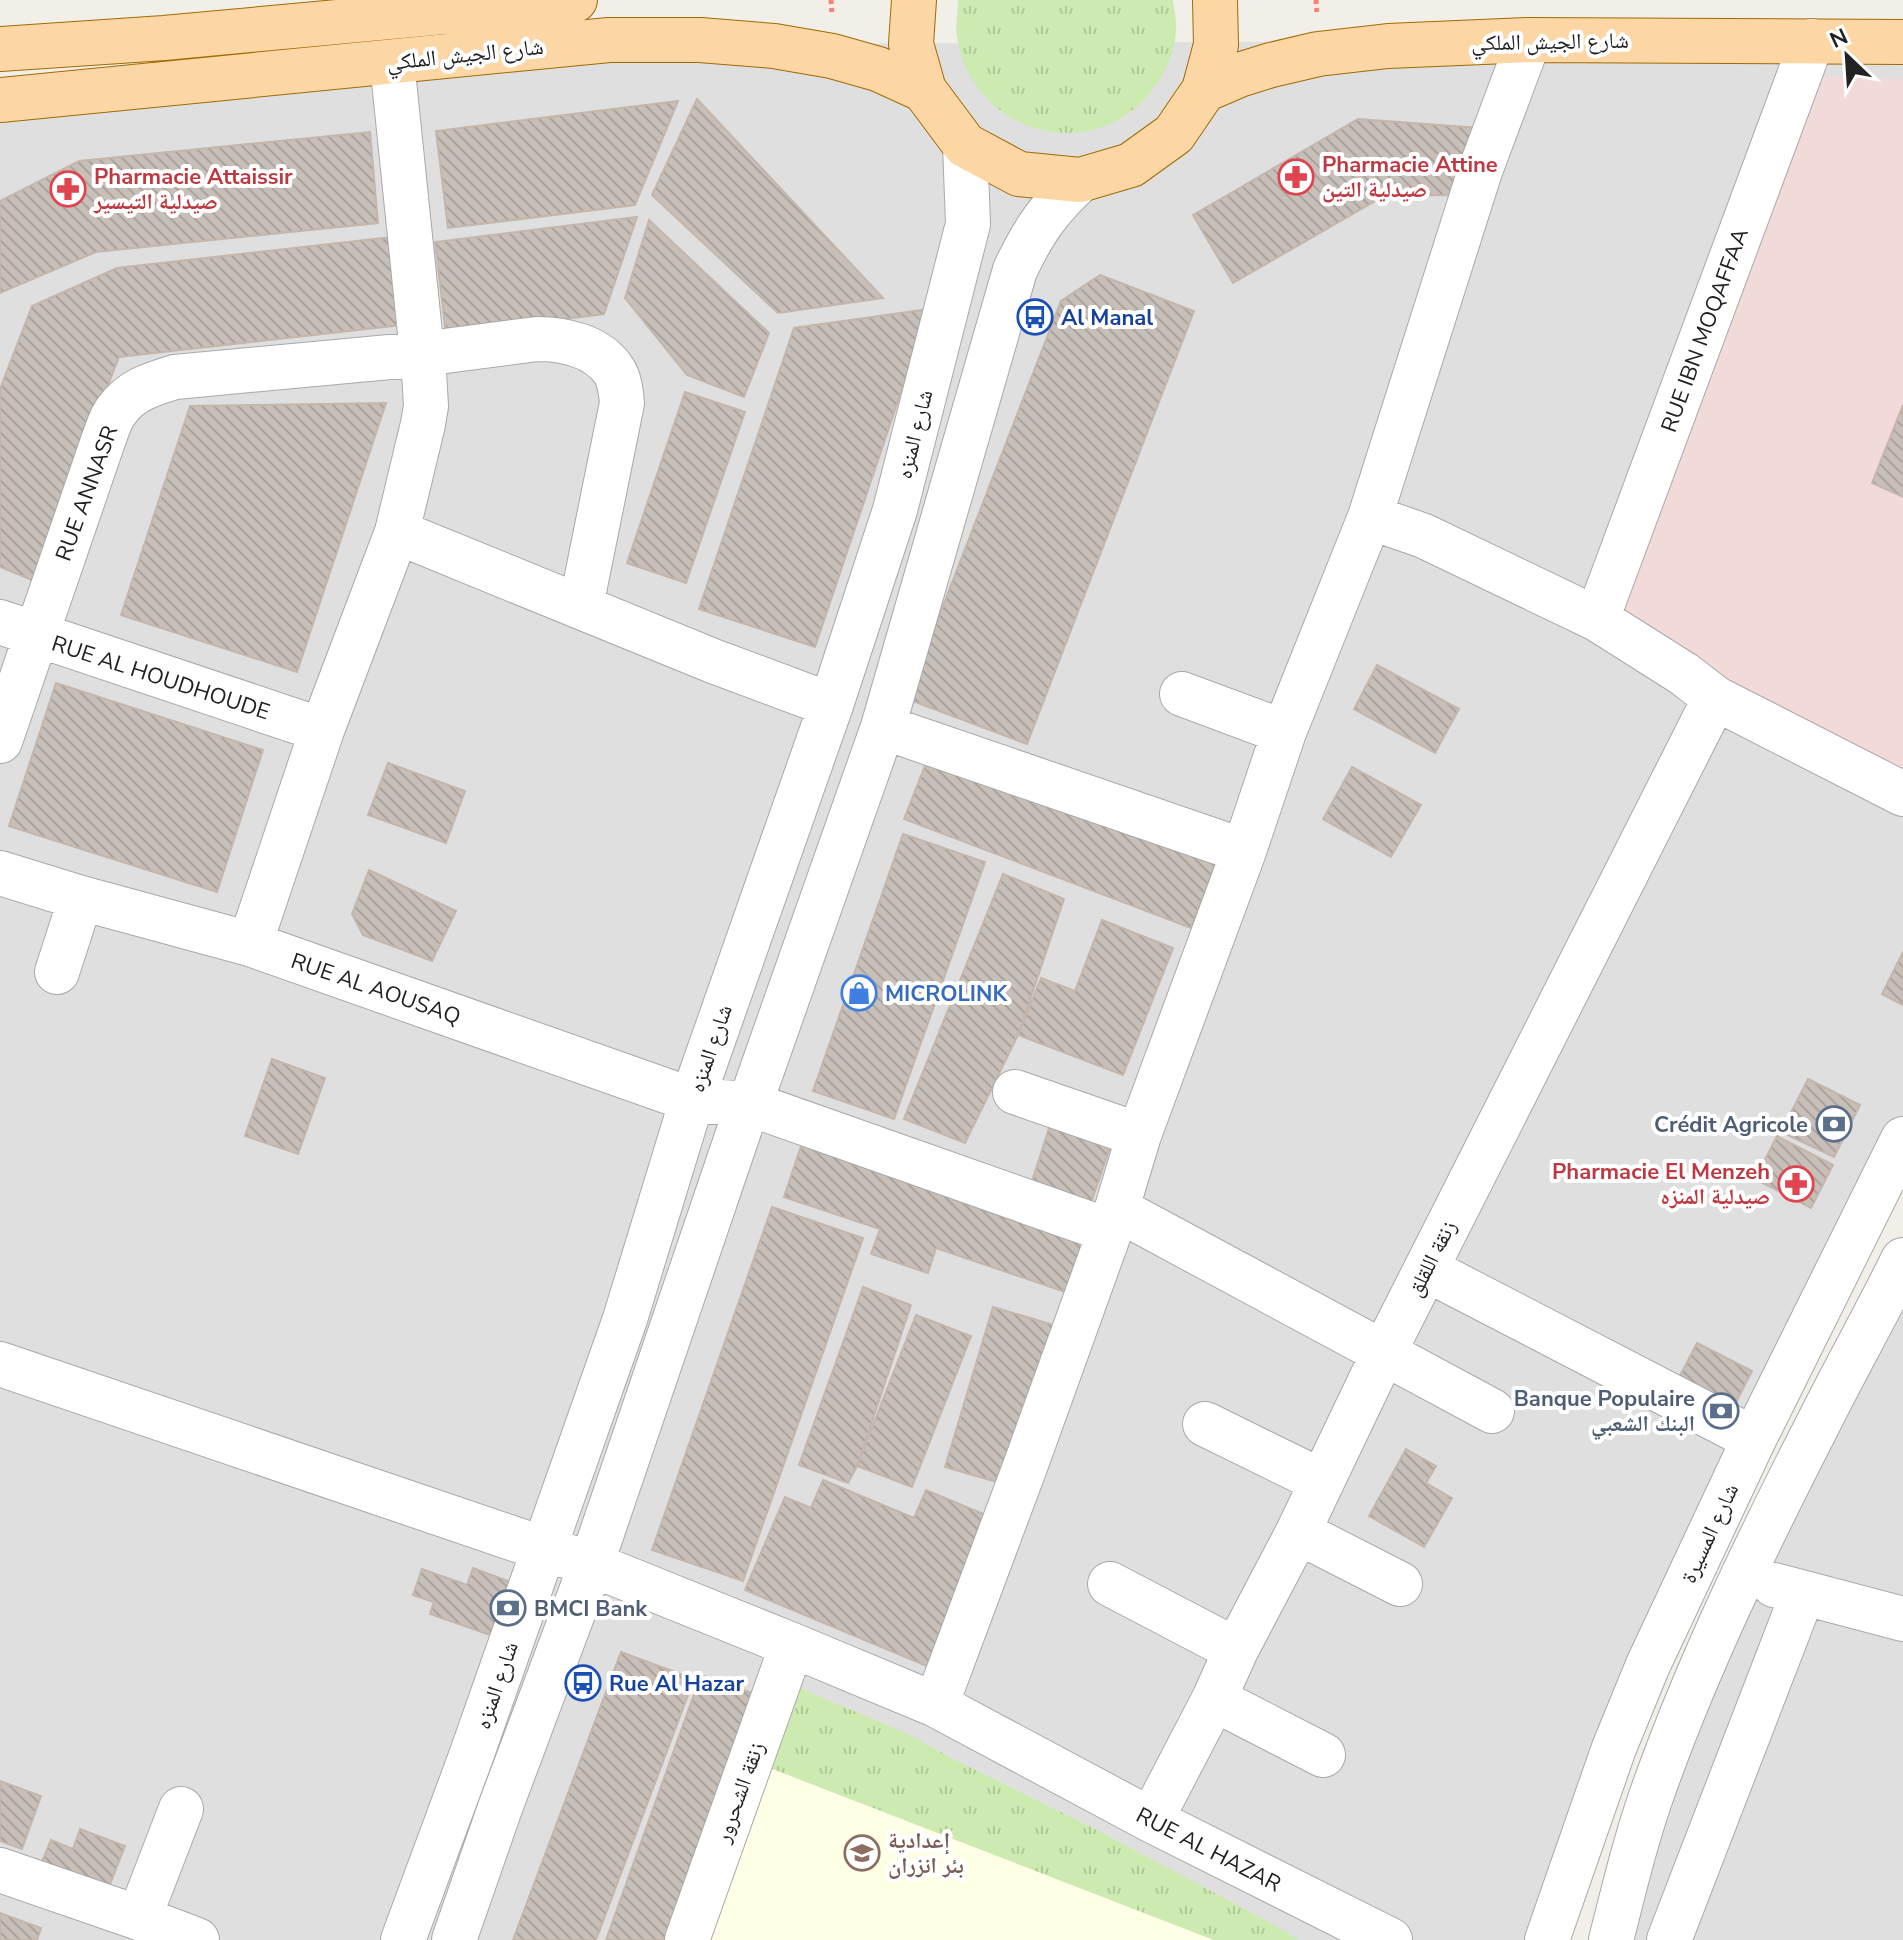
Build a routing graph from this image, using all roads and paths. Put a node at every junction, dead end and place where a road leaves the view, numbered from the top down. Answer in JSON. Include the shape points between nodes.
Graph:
{"nodes":[{"id":1,"x":575,"y":0,"type":"edge"},
{"id":2,"x":914,"y":0,"type":"edge"},
{"id":3,"x":1215,"y":0,"type":"edge"},
{"id":4,"x":1529,"y":40,"type":"junction"},
{"id":5,"x":1812,"y":41,"type":"junction"},
{"id":6,"x":1903,"y":42,"type":"edge"},
{"id":7,"x":0,"y":49,"type":"edge"},
{"id":8,"x":392,"y":62,"type":"junction"},
{"id":9,"x":924,"y":90,"type":"junction"},
{"id":10,"x":1204,"y":90,"type":"junction"},
{"id":11,"x":0,"y":100,"type":"edge"},
{"id":12,"x":965,"y":145,"type":"junction"},
{"id":13,"x":1080,"y":180,"type":"junction"},
{"id":14,"x":422,"y":354,"type":"junction"},
{"id":15,"x":1370,"y":517,"type":"junction"},
{"id":16,"x":397,"y":532,"type":"junction"},
{"id":17,"x":581,"y":606,"type":"junction"},
{"id":18,"x":1597,"y":619,"type":"junction"},
{"id":19,"x":18,"y":628,"type":"edge"},
{"id":20,"x":1182,"y":694,"type":"dead end"},
{"id":21,"x":1715,"y":698,"type":"junction"},
{"id":22,"x":831,"y":705,"type":"junction"},
{"id":23,"x":883,"y":727,"type":"junction"},
{"id":24,"x":322,"y":730,"type":"junction"},
{"id":25,"x":1284,"y":732,"type":"junction"},
{"id":26,"x":0,"y":741,"type":"edge"},
{"id":27,"x":1903,"y":794,"type":"edge"},
{"id":28,"x":1244,"y":851,"type":"junction"},
{"id":29,"x":0,"y":873,"type":"edge"},
{"id":30,"x":81,"y":898,"type":"junction"},
{"id":31,"x":250,"y":944,"type":"junction"},
{"id":32,"x":57,"y":972,"type":"dead end"},
{"id":33,"x":1015,"y":1092,"type":"dead end"},
{"id":34,"x":692,"y":1100,"type":"junction"},
{"id":35,"x":750,"y":1104,"type":"junction"},
{"id":36,"x":1139,"y":1135,"type":"junction"},
{"id":37,"x":1903,"y":1139,"type":"edge"},
{"id":38,"x":1114,"y":1220,"type":"junction"},
{"id":39,"x":1903,"y":1260,"type":"edge"},
{"id":40,"x":1426,"y":1269,"type":"junction"},
{"id":41,"x":1827,"y":1293,"type":"junction"},
{"id":42,"x":1890,"y":1316,"type":"edge"},
{"id":43,"x":1384,"y":1352,"type":"junction"},
{"id":44,"x":0,"y":1364,"type":"edge"},
{"id":45,"x":1492,"y":1411,"type":"dead end"},
{"id":46,"x":1205,"y":1424,"type":"dead end"},
{"id":47,"x":1754,"y":1439,"type":"junction"},
{"id":48,"x":1321,"y":1481,"type":"junction"},
{"id":49,"x":1298,"y":1532,"type":"junction"},
{"id":50,"x":544,"y":1549,"type":"junction"},
{"id":51,"x":591,"y":1565,"type":"junction"},
{"id":52,"x":1743,"y":1576,"type":"junction"},
{"id":53,"x":1110,"y":1584,"type":"dead end"},
{"id":54,"x":1400,"y":1584,"type":"dead end"},
{"id":55,"x":1803,"y":1593,"type":"junction"},
{"id":56,"x":1903,"y":1619,"type":"edge"},
{"id":57,"x":792,"y":1645,"type":"junction"},
{"id":58,"x":1236,"y":1650,"type":"junction"},
{"id":59,"x":1214,"y":1699,"type":"junction"},
{"id":60,"x":936,"y":1705,"type":"junction"},
{"id":61,"x":1323,"y":1755,"type":"dead end"},
{"id":62,"x":181,"y":1809,"type":"dead end"},
{"id":63,"x":1151,"y":1820,"type":"junction"},
{"id":64,"x":0,"y":1870,"type":"edge"},
{"id":65,"x":139,"y":1918,"type":"junction"},
{"id":66,"x":1553,"y":1938,"type":"edge"},
{"id":67,"x":197,"y":1940,"type":"edge"},
{"id":68,"x":403,"y":1940,"type":"edge"},
{"id":69,"x":454,"y":1940,"type":"edge"},
{"id":70,"x":687,"y":1940,"type":"edge"},
{"id":71,"x":1390,"y":1940,"type":"edge"},
{"id":72,"x":1611,"y":1940,"type":"edge"},
{"id":73,"x":1669,"y":1940,"type":"edge"}],
"edges":[{"from":1,"to":7,"type":"main road","name":"شارع الجيش الملكي"},
{"from":2,"to":9,"type":"main road","via":[[911,44]]},
{"from":3,"to":10,"type":"main road","via":[[1216,45]]},
{"from":4,"to":5,"type":"main road","name":"شارع الجيش الملكي"},
{"from":4,"to":10,"type":"main road","name":"شارع الجيش الملكي","via":[[1318,54],[1260,68]]},
{"from":4,"to":15,"type":"street","via":[[1480,171]]},
{"from":5,"to":6,"type":"main road","name":"شارع الجيش الملكي"},
{"from":5,"to":18,"type":"street","name":"RUE IBN MOQAFFAA"},
{"from":8,"to":9,"type":"main road","name":"شارع الجيش الملكي","via":[[609,40],[700,40],[832,56]]},
{"from":8,"to":11,"type":"main road","name":"شارع الجيش الملكي"},
{"from":8,"to":14,"type":"street"},
{"from":9,"to":12,"type":"main road"},
{"from":10,"to":13,"type":"main road","via":[[1174,134],[1131,165]]},
{"from":12,"to":13,"type":"main road","via":[[1019,174]]},
{"from":12,"to":22,"type":"street","name":"شارع المنزه","via":[[968,224],[895,510]]},
{"from":13,"to":23,"type":"street","name":"شارع المنزه","via":[[1042,221],[1015,270]]},
{"from":14,"to":16,"type":"street","via":[[426,406]]},
{"from":14,"to":17,"type":"street","name":"RUE ANNASR","via":[[556,339],[589,350],[615,372],[620,420]]},
{"from":14,"to":19,"type":"street","name":"RUE ANNASR","via":[[175,377],[133,394],[116,411]]},
{"from":15,"to":18,"type":"street","via":[[1424,536]]},
{"from":15,"to":25,"type":"street"},
{"from":16,"to":17,"type":"street"},
{"from":16,"to":24,"type":"street"},
{"from":17,"to":22,"type":"street"},
{"from":18,"to":21,"type":"street"},
{"from":19,"to":24,"type":"street","name":"RUE AL HOUDHOUDE"},
{"from":19,"to":26,"type":"street","name":"RUE ANNASR"},
{"from":20,"to":25,"type":"street"},
{"from":21,"to":27,"type":"street"},
{"from":21,"to":40,"type":"street","name":"زنقة اللقلق"},
{"from":22,"to":34,"type":"street","name":"شارع المنزه"},
{"from":23,"to":28,"type":"street"},
{"from":23,"to":35,"type":"street","name":"شارع المنزه"},
{"from":24,"to":31,"type":"street"},
{"from":25,"to":28,"type":"street"},
{"from":28,"to":36,"type":"street"},
{"from":29,"to":30,"type":"street","name":"RUE AL AOUSAQ"},
{"from":30,"to":31,"type":"street","name":"RUE AL AOUSAQ"},
{"from":30,"to":32,"type":"street"},
{"from":31,"to":34,"type":"street","name":"RUE AL AOUSAQ"},
{"from":33,"to":36,"type":"street"},
{"from":34,"to":35,"type":"street","name":"RUE AL AOUSAQ"},
{"from":34,"to":50,"type":"street","name":"شارع المنزه","via":[[625,1319]]},
{"from":35,"to":38,"type":"street","name":"RUE AL AOUSAQ"},
{"from":35,"to":51,"type":"street","name":"شارع المنزه"},
{"from":36,"to":38,"type":"street"},
{"from":37,"to":41,"type":"street","name":"شارع المسيرة"},
{"from":38,"to":43,"type":"street","name":"RUE AL AOUSAQ"},
{"from":38,"to":60,"type":"street"},
{"from":39,"to":42,"type":"street"},
{"from":40,"to":43,"type":"street","name":"زنقة اللقلق"},
{"from":40,"to":47,"type":"street"},
{"from":41,"to":42,"type":"street"},
{"from":41,"to":47,"type":"street","name":"شارع المسيرة"},
{"from":42,"to":52,"type":"street","via":[[1825,1410]]},
{"from":43,"to":45,"type":"street","name":"RUE AL AOUSAQ"},
{"from":43,"to":48,"type":"street","name":"زنقة اللقلق"},
{"from":44,"to":50,"type":"street","name":"RUE AL HAZAR"},
{"from":46,"to":48,"type":"street"},
{"from":47,"to":66,"type":"street","name":"شارع المسيرة","via":[[1614,1748]]},
{"from":48,"to":49,"type":"street","name":"زنقة اللقلق"},
{"from":49,"to":54,"type":"street"},
{"from":49,"to":58,"type":"street","name":"زنقة اللقلق"},
{"from":50,"to":51,"type":"street","name":"RUE AL HAZAR"},
{"from":50,"to":68,"type":"street","name":"شارع المنزه"},
{"from":51,"to":57,"type":"street","name":"RUE AL HAZAR"},
{"from":51,"to":69,"type":"street","name":"شارع المنزه"},
{"from":52,"to":55,"type":"street"},
{"from":52,"to":72,"type":"street","via":[[1654,1788]]},
{"from":53,"to":58,"type":"street"},
{"from":55,"to":56,"type":"street"},
{"from":55,"to":73,"type":"street"},
{"from":57,"to":60,"type":"street","name":"RUE AL HAZAR"},
{"from":57,"to":70,"type":"street","name":"زنقة الشحرور"},
{"from":58,"to":59,"type":"street","name":"زنقة اللقلق"},
{"from":59,"to":61,"type":"street"},
{"from":59,"to":63,"type":"street","name":"زنقة اللقلق"},
{"from":60,"to":63,"type":"street","name":"RUE AL HAZAR"},
{"from":62,"to":65,"type":"street"},
{"from":63,"to":71,"type":"street","name":"RUE AL HAZAR"},
{"from":64,"to":65,"type":"street"},
{"from":65,"to":67,"type":"street"}]}
